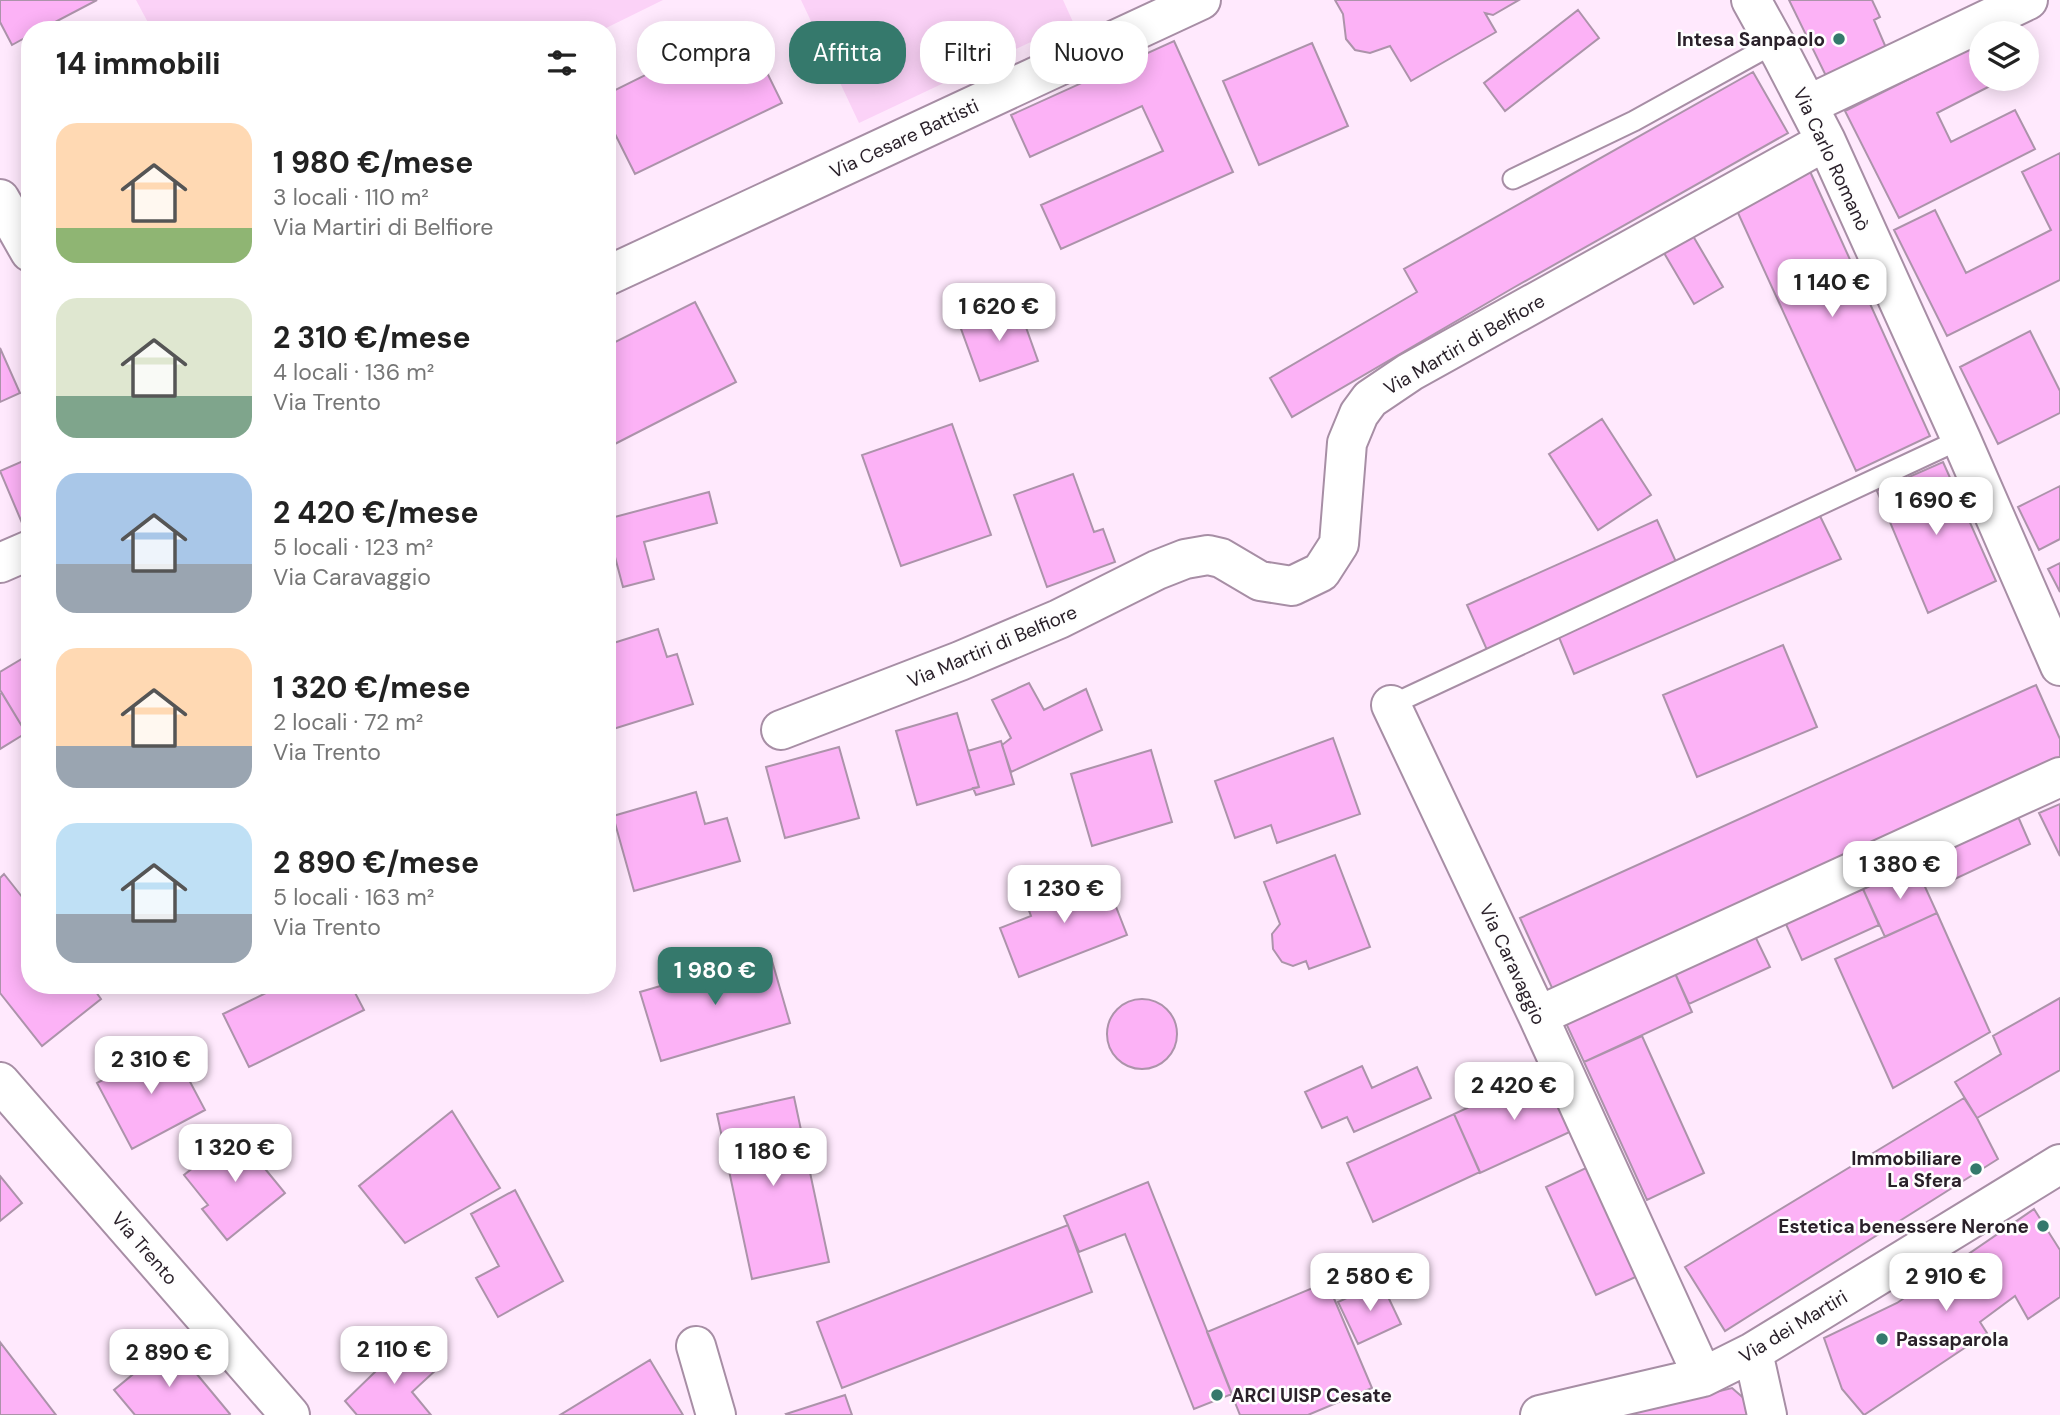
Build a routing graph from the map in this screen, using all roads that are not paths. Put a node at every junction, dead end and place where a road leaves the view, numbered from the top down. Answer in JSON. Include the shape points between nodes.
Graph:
{"nodes":[{"id":1,"x":1201,"y":0,"type":"edge"},
{"id":2,"x":1751,"y":0,"type":"edge"},
{"id":3,"x":2028,"y":0,"type":"edge"},
{"id":4,"x":1775,"y":43,"type":"junction"},
{"id":5,"x":1808,"y":105,"type":"junction"},
{"id":6,"x":1826,"y":141,"type":"junction"},
{"id":7,"x":1513,"y":179,"type":"dead end"},
{"id":8,"x":0,"y":199,"type":"edge"},
{"id":9,"x":21,"y":236,"type":"edge"},
{"id":10,"x":616,"y":272,"type":"edge"},
{"id":11,"x":1961,"y":439,"type":"junction"},
{"id":12,"x":21,"y":554,"type":"edge"},
{"id":13,"x":0,"y":562,"type":"edge"},
{"id":14,"x":2060,"y":666,"type":"edge"},
{"id":15,"x":1391,"y":705,"type":"joint"},
{"id":16,"x":781,"y":730,"type":"dead end"},
{"id":17,"x":2060,"y":777,"type":"edge"},
{"id":18,"x":1538,"y":1016,"type":"junction"},
{"id":19,"x":0,"y":1082,"type":"edge"},
{"id":20,"x":2060,"y":1164,"type":"edge"},
{"id":21,"x":696,"y":1346,"type":"dead end"},
{"id":22,"x":1753,"y":1352,"type":"junction"},
{"id":23,"x":1703,"y":1377,"type":"junction"},
{"id":24,"x":290,"y":1415,"type":"edge"},
{"id":25,"x":716,"y":1415,"type":"edge"},
{"id":26,"x":1540,"y":1415,"type":"edge"},
{"id":27,"x":1767,"y":1415,"type":"edge"}],
"edges":[{"from":1,"to":10,"type":"street","name":"Via Cesare Battisti"},
{"from":2,"to":4,"type":"street","name":"Via Carlo Romanò"},
{"from":3,"to":5,"type":"street"},
{"from":4,"to":5,"type":"street","name":"Via Carlo Romanò"},
{"from":4,"to":7,"type":"lane","via":[[1634,121]]},
{"from":5,"to":6,"type":"street","name":"Via Carlo Romanò"},
{"from":6,"to":11,"type":"street","name":"Via Carlo Romanò"},
{"from":6,"to":16,"type":"street","name":"Via Martiri di Belfiore","via":[[1410,372],[1370,399],[1347,443],[1339,544],[1321,572],[1292,586],[1261,581],[1221,558],[1185,559],[960,661]]},
{"from":8,"to":9,"type":"street"},
{"from":11,"to":14,"type":"street","name":"Via Carlo Romanò"},
{"from":11,"to":15,"type":"lane"},
{"from":12,"to":13,"type":"street"},
{"from":15,"to":18,"type":"street","name":"Via Caravaggio"},
{"from":17,"to":18,"type":"street"},
{"from":18,"to":23,"type":"street","name":"Via Caravaggio"},
{"from":19,"to":24,"type":"street","name":"Via Trento"},
{"from":20,"to":22,"type":"street","name":"Via dei Martiri"},
{"from":21,"to":25,"type":"street"},
{"from":22,"to":23,"type":"street","name":"Via dei Martiri"},
{"from":22,"to":27,"type":"street"},
{"from":23,"to":26,"type":"street","name":"Via dei Martiri"}]}
